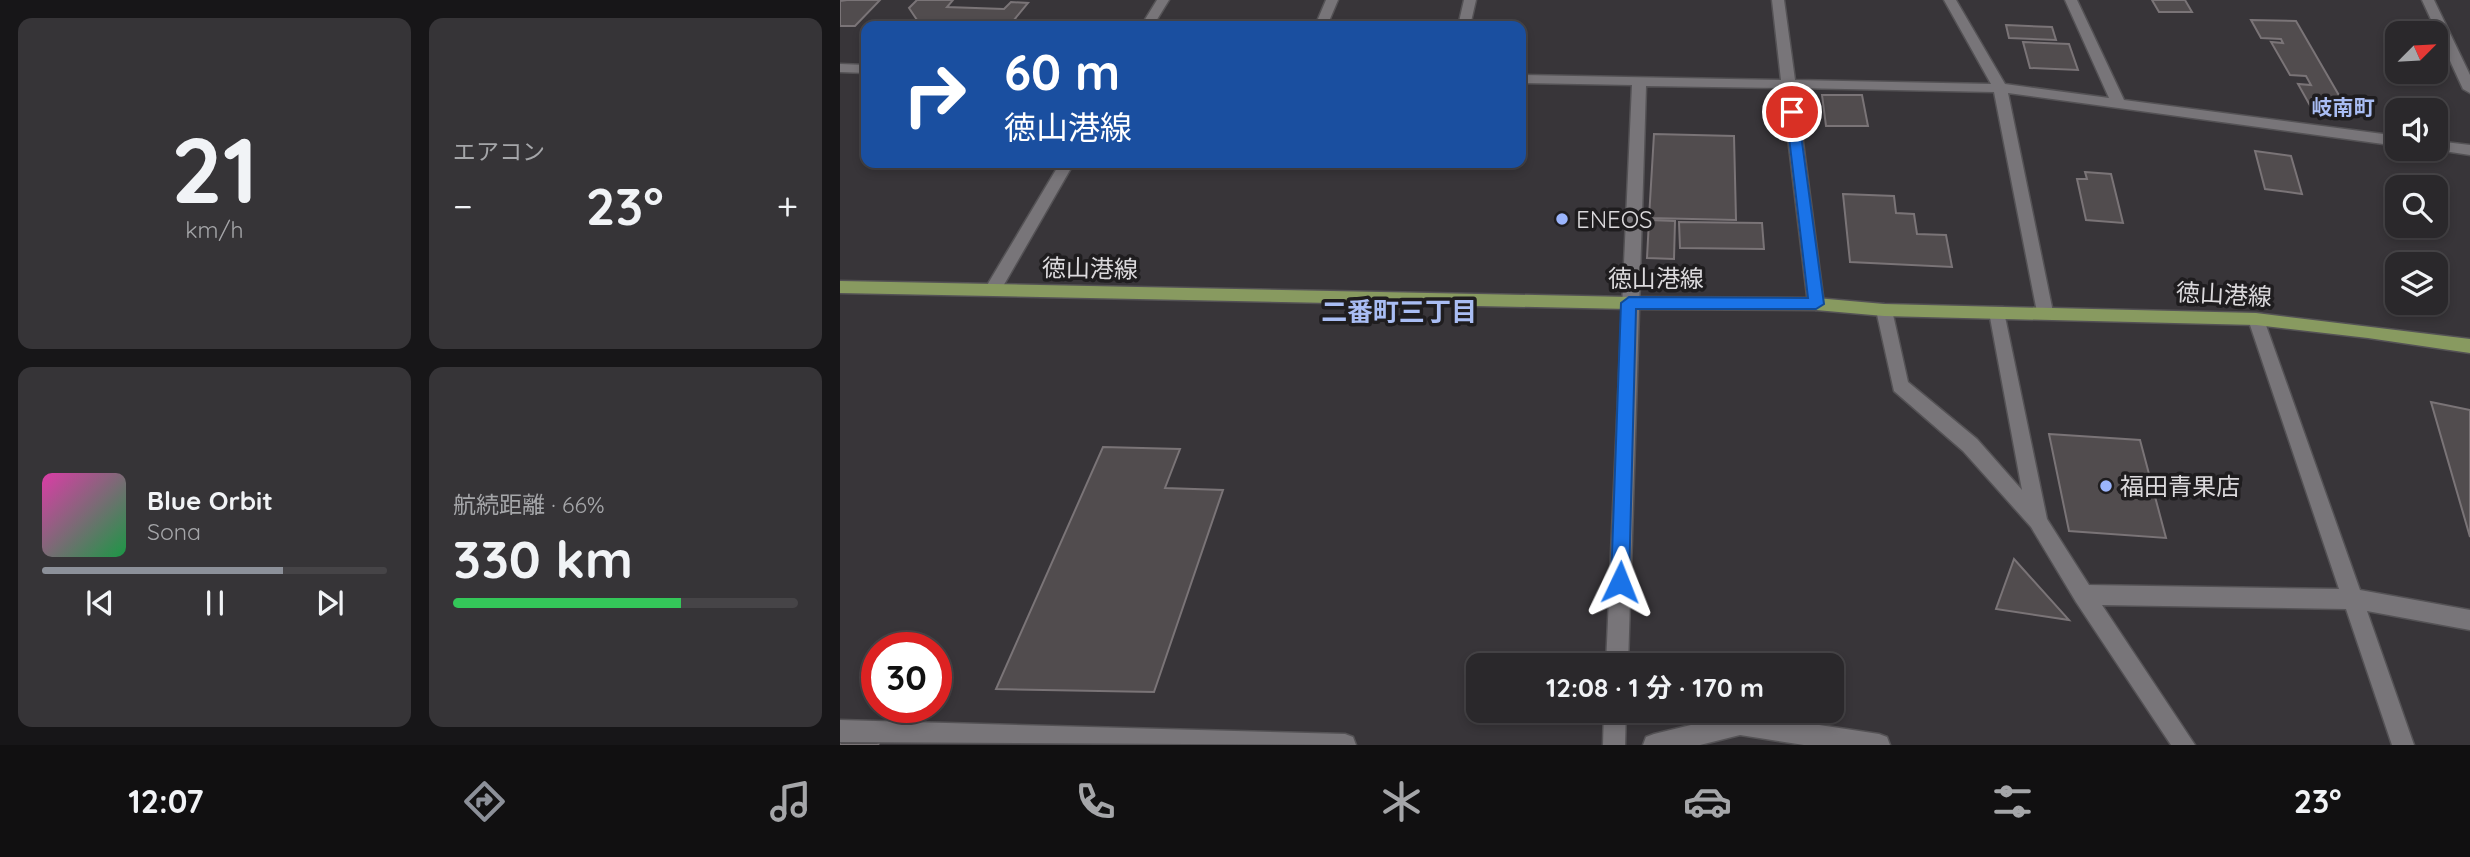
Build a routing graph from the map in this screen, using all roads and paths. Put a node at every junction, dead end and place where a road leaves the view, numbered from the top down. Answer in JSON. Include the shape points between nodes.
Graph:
{"nodes":[{"id":1,"x":1163,"y":0,"type":"edge"},
{"id":2,"x":1332,"y":0,"type":"edge"},
{"id":3,"x":1470,"y":0,"type":"edge"},
{"id":4,"x":1778,"y":0,"type":"edge"},
{"id":5,"x":1950,"y":0,"type":"edge"},
{"id":6,"x":2071,"y":0,"type":"edge"},
{"id":7,"x":2428,"y":0,"type":"edge"},
{"id":8,"x":1150,"y":21,"type":"edge"},
{"id":9,"x":1323,"y":21,"type":"edge"},
{"id":10,"x":1465,"y":21,"type":"edge"},
{"id":11,"x":840,"y":68,"type":"edge"},
{"id":12,"x":861,"y":69,"type":"edge"},
{"id":13,"x":1526,"y":79,"type":"edge"},
{"id":14,"x":1639,"y":81,"type":"junction"},
{"id":15,"x":1789,"y":85,"type":"junction"},
{"id":16,"x":2000,"y":89,"type":"junction"},
{"id":17,"x":2470,"y":89,"type":"edge"},
{"id":18,"x":2119,"y":104,"type":"junction"},
{"id":19,"x":2385,"y":139,"type":"edge"},
{"id":20,"x":2448,"y":147,"type":"edge"},
{"id":21,"x":2470,"y":150,"type":"edge"},
{"id":22,"x":1064,"y":168,"type":"edge"},
{"id":23,"x":840,"y":287,"type":"edge"},
{"id":24,"x":992,"y":291,"type":"junction"},
{"id":25,"x":1629,"y":303,"type":"junction"},
{"id":26,"x":1816,"y":304,"type":"junction"},
{"id":27,"x":1884,"y":310,"type":"junction"},
{"id":28,"x":1997,"y":312,"type":"junction"},
{"id":29,"x":2045,"y":312,"type":"junction"},
{"id":30,"x":2256,"y":319,"type":"junction"},
{"id":31,"x":2470,"y":346,"type":"edge"},
{"id":32,"x":2038,"y":521,"type":"junction"},
{"id":33,"x":2083,"y":595,"type":"junction"},
{"id":34,"x":2353,"y":598,"type":"junction"},
{"id":35,"x":2470,"y":620,"type":"edge"},
{"id":36,"x":1617,"y":653,"type":"edge"},
{"id":37,"x":1615,"y":723,"type":"edge"},
{"id":38,"x":840,"y":731,"type":"edge"},
{"id":39,"x":1087,"y":740,"type":"edge"},
{"id":40,"x":1345,"y":745,"type":"edge"},
{"id":41,"x":1614,"y":745,"type":"edge"},
{"id":42,"x":1654,"y":745,"type":"edge"},
{"id":43,"x":1879,"y":745,"type":"edge"},
{"id":44,"x":2184,"y":745,"type":"edge"},
{"id":45,"x":2403,"y":745,"type":"edge"}],
"edges":[{"from":1,"to":8,"type":"street"},
{"from":2,"to":9,"type":"street"},
{"from":3,"to":10,"type":"street"},
{"from":4,"to":15,"type":"street"},
{"from":5,"to":16,"type":"street"},
{"from":6,"to":18,"type":"street"},
{"from":7,"to":17,"type":"street"},
{"from":11,"to":12,"type":"street"},
{"from":13,"to":14,"type":"street"},
{"from":14,"to":15,"type":"street"},
{"from":14,"to":25,"type":"street"},
{"from":15,"to":16,"type":"street"},
{"from":15,"to":26,"type":"street"},
{"from":16,"to":18,"type":"street"},
{"from":16,"to":29,"type":"street"},
{"from":18,"to":19,"type":"street"},
{"from":20,"to":21,"type":"street"},
{"from":22,"to":24,"type":"street"},
{"from":23,"to":24,"type":"main road","name":"徳山港線"},
{"from":24,"to":25,"type":"main road","name":"徳山港線"},
{"from":25,"to":26,"type":"main road","name":"徳山港線"},
{"from":25,"to":36,"type":"street"},
{"from":26,"to":27,"type":"main road","name":"徳山港線"},
{"from":27,"to":28,"type":"main road","name":"徳山港線"},
{"from":27,"to":32,"type":"street","via":[[1900,386],[1970,445]]},
{"from":28,"to":29,"type":"main road","name":"徳山港線"},
{"from":28,"to":32,"type":"street"},
{"from":29,"to":30,"type":"main road","name":"徳山港線"},
{"from":30,"to":31,"type":"main road","name":"徳山港線"},
{"from":30,"to":34,"type":"street"},
{"from":32,"to":33,"type":"street"},
{"from":33,"to":34,"type":"street"},
{"from":33,"to":44,"type":"street"},
{"from":34,"to":35,"type":"street"},
{"from":34,"to":45,"type":"street"},
{"from":37,"to":41,"type":"street"},
{"from":38,"to":39,"type":"street"},
{"from":39,"to":40,"type":"street"},
{"from":42,"to":43,"type":"street","via":[[1740,724]]}]}
